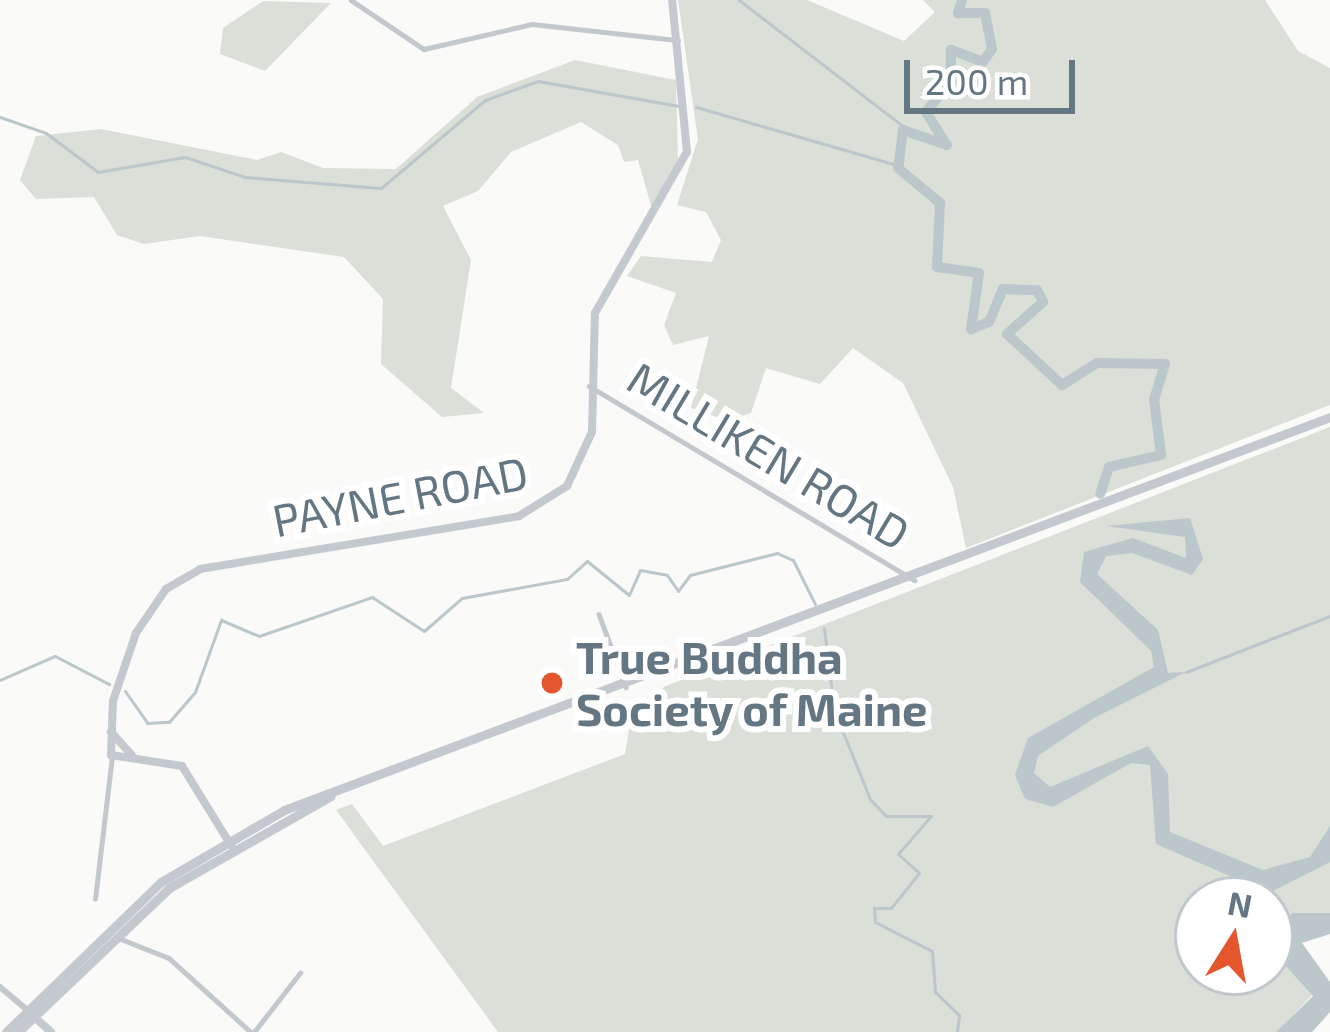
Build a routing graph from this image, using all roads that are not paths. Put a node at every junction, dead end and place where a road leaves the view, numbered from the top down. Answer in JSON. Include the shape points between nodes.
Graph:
{"nodes":[{"id":1,"x":351,"y":0,"type":"edge"},
{"id":2,"x":672,"y":0,"type":"edge"},
{"id":3,"x":678,"y":40,"type":"junction"},
{"id":4,"x":589,"y":386,"type":"junction"},
{"id":5,"x":1330,"y":417,"type":"edge"},
{"id":6,"x":915,"y":580,"type":"junction"},
{"id":7,"x":599,"y":614,"type":"dead end"},
{"id":8,"x":626,"y":687,"type":"junction"},
{"id":9,"x":109,"y":727,"type":"junction"},
{"id":10,"x":112,"y":757,"type":"junction"},
{"id":11,"x":140,"y":758,"type":"junction"},
{"id":12,"x":230,"y":842,"type":"junction"},
{"id":13,"x":95,"y":899,"type":"dead end"},
{"id":14,"x":113,"y":928,"type":"junction"},
{"id":15,"x":299,"y":973,"type":"dead end"},
{"id":16,"x":0,"y":987,"type":"edge"},
{"id":17,"x":50,"y":998,"type":"junction"},
{"id":18,"x":29,"y":1013,"type":"junction"},
{"id":19,"x":54,"y":1030,"type":"edge"},
{"id":20,"x":6,"y":1032,"type":"edge"},
{"id":21,"x":18,"y":1032,"type":"edge"},
{"id":22,"x":253,"y":1032,"type":"edge"}],
"edges":[{"from":1,"to":3,"type":"street","via":[[428,49],[532,24]]},
{"from":2,"to":3,"type":"main road","name":"PAYNE ROAD"},
{"from":3,"to":4,"type":"main road","name":"PAYNE ROAD","via":[[687,152],[595,313]]},
{"from":4,"to":6,"type":"street","name":"MILLIKEN ROAD"},
{"from":4,"to":9,"type":"main road","name":"PAYNE ROAD","via":[[586,456],[541,507],[176,581],[132,643]]},
{"from":5,"to":6,"type":"main road"},
{"from":6,"to":8,"type":"main road"},
{"from":7,"to":8,"type":"street"},
{"from":8,"to":12,"type":"main road","via":[[331,796]]},
{"from":9,"to":10,"type":"main road","name":"PAYNE ROAD"},
{"from":9,"to":11,"type":"main road"},
{"from":10,"to":11,"type":"main road"},
{"from":10,"to":13,"type":"street"},
{"from":11,"to":12,"type":"main road","via":[[187,771]]},
{"from":12,"to":14,"type":"main road"},
{"from":14,"to":17,"type":"main road"},
{"from":14,"to":18,"type":"main road"},
{"from":14,"to":22,"type":"street","via":[[169,958]]},
{"from":15,"to":22,"type":"street"},
{"from":16,"to":18,"type":"street"},
{"from":17,"to":18,"type":"main road"},
{"from":17,"to":19,"type":"main road"},
{"from":18,"to":19,"type":"main road"},
{"from":18,"to":20,"type":"main road"},
{"from":18,"to":21,"type":"main road"}]}
